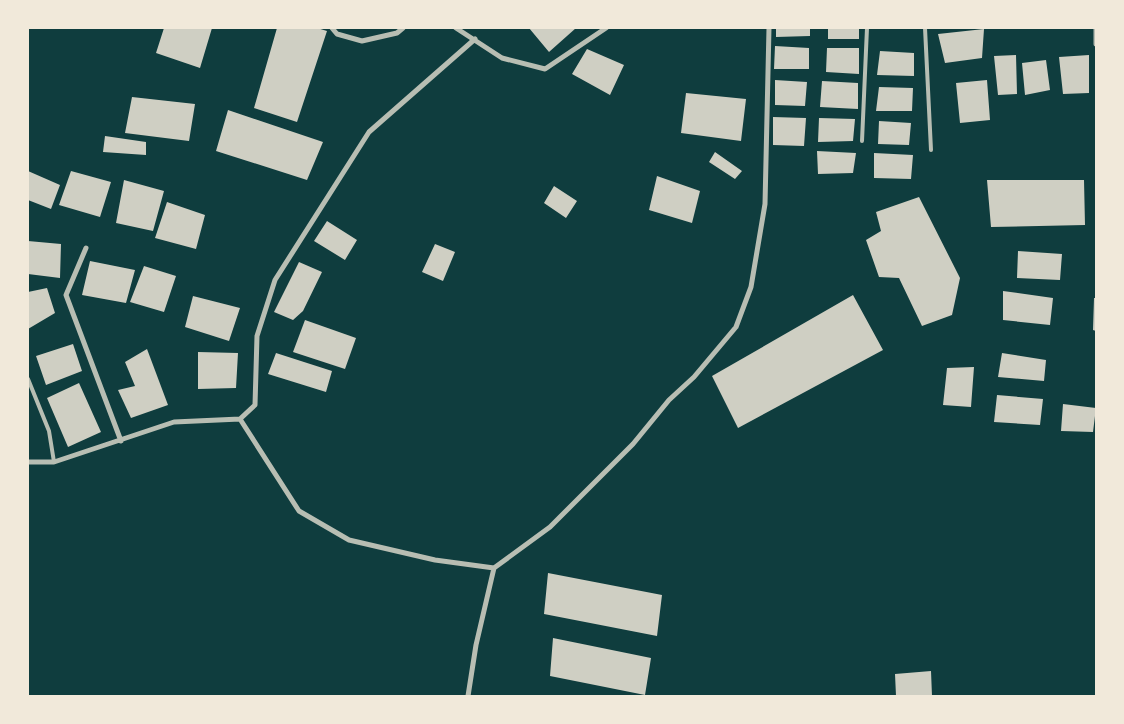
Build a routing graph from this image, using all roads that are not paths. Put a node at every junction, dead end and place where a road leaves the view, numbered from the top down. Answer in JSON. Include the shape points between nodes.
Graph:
{"nodes":[{"id":1,"x":332,"y":28,"type":"edge"},
{"id":2,"x":403,"y":28,"type":"edge"},
{"id":3,"x":456,"y":28,"type":"edge"},
{"id":4,"x":606,"y":28,"type":"edge"},
{"id":5,"x":769,"y":28,"type":"edge"},
{"id":6,"x":868,"y":28,"type":"edge"},
{"id":7,"x":925,"y":28,"type":"edge"},
{"id":8,"x":1096,"y":28,"type":"edge"},
{"id":9,"x":476,"y":39,"type":"junction"},
{"id":10,"x":1096,"y":44,"type":"edge"},
{"id":11,"x":862,"y":141,"type":"dead end"},
{"id":12,"x":931,"y":150,"type":"dead end"},
{"id":13,"x":86,"y":248,"type":"dead end"},
{"id":14,"x":28,"y":379,"type":"edge"},
{"id":15,"x":240,"y":419,"type":"junction"},
{"id":16,"x":121,"y":441,"type":"junction"},
{"id":17,"x":28,"y":462,"type":"edge"},
{"id":18,"x":54,"y":462,"type":"junction"},
{"id":19,"x":494,"y":568,"type":"junction"},
{"id":20,"x":468,"y":696,"type":"edge"}],
"edges":[{"from":1,"to":2,"type":"street","via":[[338,34],[362,41],[397,33]]},
{"from":3,"to":9,"type":"street"},
{"from":4,"to":9,"type":"street","via":[[545,68],[502,58]]},
{"from":5,"to":19,"type":"street","via":[[765,204],[751,287],[736,327],[626,451],[550,527]]},
{"from":6,"to":11,"type":"lane"},
{"from":7,"to":12,"type":"lane"},
{"from":8,"to":10,"type":"street"},
{"from":9,"to":15,"type":"street","via":[[369,132],[275,280],[257,336],[255,405]]},
{"from":13,"to":16,"type":"street","via":[[66,295]]},
{"from":14,"to":18,"type":"lane","via":[[49,431]]},
{"from":15,"to":16,"type":"street","via":[[174,422]]},
{"from":15,"to":19,"type":"street","via":[[299,511],[348,540],[435,560]]},
{"from":16,"to":18,"type":"street"},
{"from":17,"to":18,"type":"street"},
{"from":19,"to":20,"type":"street"}]}
